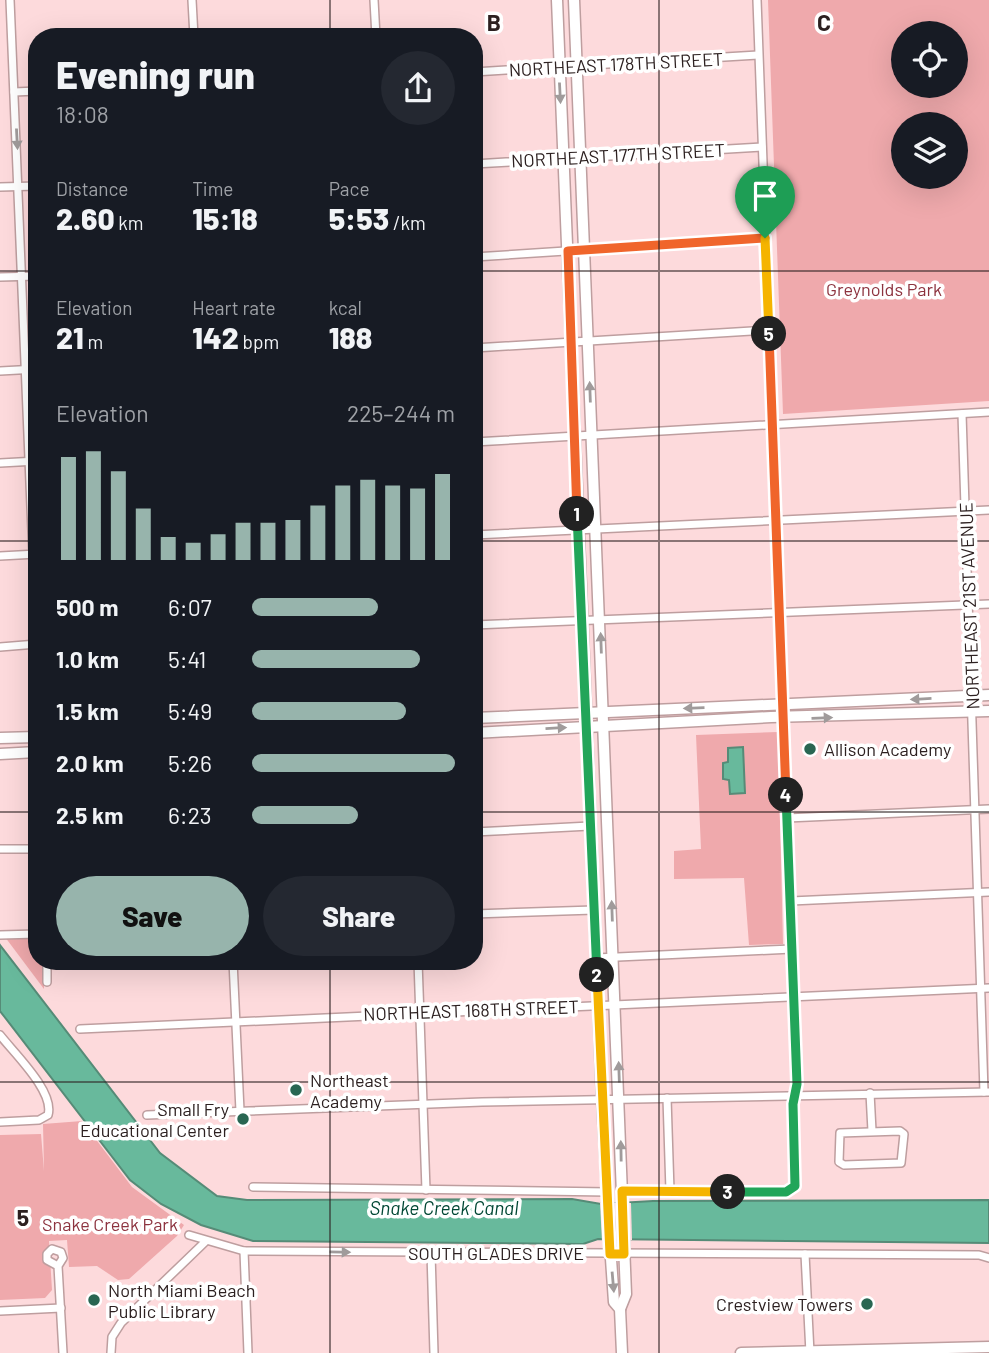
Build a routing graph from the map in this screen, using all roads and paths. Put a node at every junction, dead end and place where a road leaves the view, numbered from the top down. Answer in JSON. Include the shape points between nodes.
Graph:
{"nodes":[{"id":1,"x":10,"y":0,"type":"edge"},
{"id":2,"x":192,"y":0,"type":"edge"},
{"id":3,"x":374,"y":0,"type":"edge"},
{"id":4,"x":557,"y":0,"type":"edge"},
{"id":5,"x":574,"y":0,"type":"edge"},
{"id":6,"x":757,"y":0,"type":"edge"},
{"id":7,"x":194,"y":28,"type":"edge"},
{"id":8,"x":376,"y":28,"type":"edge"},
{"id":9,"x":758,"y":55,"type":"junction"},
{"id":10,"x":577,"y":65,"type":"junction"},
{"id":11,"x":559,"y":68,"type":"junction"},
{"id":12,"x":483,"y":72,"type":"edge"},
{"id":13,"x":28,"y":91,"type":"edge"},
{"id":14,"x":14,"y":92,"type":"junction"},
{"id":15,"x":762,"y":147,"type":"junction"},
{"id":16,"x":581,"y":157,"type":"junction"},
{"id":17,"x":564,"y":158,"type":"junction"},
{"id":18,"x":483,"y":163,"type":"edge"},
{"id":19,"x":28,"y":186,"type":"edge"},
{"id":20,"x":0,"y":187,"type":"edge"},
{"id":21,"x":19,"y":187,"type":"junction"},
{"id":22,"x":765,"y":238,"type":"junction"},
{"id":23,"x":584,"y":250,"type":"junction"},
{"id":24,"x":568,"y":251,"type":"junction"},
{"id":25,"x":483,"y":256,"type":"edge"},
{"id":26,"x":20,"y":276,"type":"junction"},
{"id":27,"x":28,"y":276,"type":"edge"},
{"id":28,"x":0,"y":277,"type":"edge"},
{"id":29,"x":769,"y":330,"type":"junction"},
{"id":30,"x":588,"y":341,"type":"junction"},
{"id":31,"x":571,"y":342,"type":"junction"},
{"id":32,"x":483,"y":347,"type":"edge"},
{"id":33,"x":0,"y":370,"type":"edge"},
{"id":34,"x":23,"y":370,"type":"junction"},
{"id":35,"x":28,"y":370,"type":"edge"},
{"id":36,"x":989,"y":412,"type":"edge"},
{"id":37,"x":962,"y":414,"type":"junction"},
{"id":38,"x":773,"y":424,"type":"junction"},
{"id":39,"x":592,"y":436,"type":"junction"},
{"id":40,"x":575,"y":437,"type":"junction"},
{"id":41,"x":483,"y":442,"type":"edge"},
{"id":42,"x":28,"y":461,"type":"joint"},
{"id":43,"x":0,"y":463,"type":"edge"},
{"id":44,"x":989,"y":510,"type":"edge"},
{"id":45,"x":966,"y":512,"type":"junction"},
{"id":46,"x":776,"y":522,"type":"junction"},
{"id":47,"x":596,"y":529,"type":"junction"},
{"id":48,"x":577,"y":530,"type":"junction"},
{"id":49,"x":483,"y":535,"type":"edge"},
{"id":50,"x":28,"y":554,"type":"edge"},
{"id":51,"x":0,"y":556,"type":"edge"},
{"id":52,"x":989,"y":604,"type":"edge"},
{"id":53,"x":967,"y":605,"type":"junction"},
{"id":54,"x":779,"y":612,"type":"junction"},
{"id":55,"x":600,"y":620,"type":"junction"},
{"id":56,"x":583,"y":621,"type":"junction"},
{"id":57,"x":483,"y":625,"type":"edge"},
{"id":58,"x":28,"y":645,"type":"edge"},
{"id":59,"x":0,"y":647,"type":"edge"},
{"id":60,"x":989,"y":695,"type":"edge"},
{"id":61,"x":971,"y":696,"type":"junction"},
{"id":62,"x":783,"y":704,"type":"junction"},
{"id":63,"x":972,"y":711,"type":"junction"},
{"id":64,"x":989,"y":711,"type":"edge"},
{"id":65,"x":586,"y":712,"type":"junction"},
{"id":66,"x":603,"y":712,"type":"junction"},
{"id":67,"x":525,"y":715,"type":"junction"},
{"id":68,"x":483,"y":717,"type":"edge"},
{"id":69,"x":784,"y":718,"type":"junction"},
{"id":70,"x":604,"y":725,"type":"junction"},
{"id":71,"x":587,"y":726,"type":"junction"},
{"id":72,"x":526,"y":729,"type":"junction"},
{"id":73,"x":483,"y":732,"type":"edge"},
{"id":74,"x":28,"y":737,"type":"edge"},
{"id":75,"x":0,"y":738,"type":"edge"},
{"id":76,"x":28,"y":752,"type":"edge"},
{"id":77,"x":0,"y":754,"type":"edge"},
{"id":78,"x":605,"y":754,"type":"junction"},
{"id":79,"x":588,"y":755,"type":"junction"},
{"id":80,"x":975,"y":809,"type":"junction"},
{"id":81,"x":989,"y":809,"type":"edge"},
{"id":82,"x":787,"y":818,"type":"junction"},
{"id":83,"x":590,"y":826,"type":"junction"},
{"id":84,"x":483,"y":832,"type":"edge"},
{"id":85,"x":0,"y":849,"type":"edge"},
{"id":86,"x":28,"y":849,"type":"edge"},
{"id":87,"x":592,"y":862,"type":"junction"},
{"id":88,"x":609,"y":862,"type":"junction"},
{"id":89,"x":989,"y":892,"type":"edge"},
{"id":90,"x":977,"y":893,"type":"junction"},
{"id":91,"x":791,"y":901,"type":"junction"},
{"id":92,"x":594,"y":910,"type":"junction"},
{"id":93,"x":483,"y":914,"type":"edge"},
{"id":94,"x":28,"y":934,"type":"edge"},
{"id":95,"x":1,"y":935,"type":"edge"},
{"id":96,"x":792,"y":949,"type":"junction"},
{"id":97,"x":614,"y":957,"type":"junction"},
{"id":98,"x":596,"y":958,"type":"junction"},
{"id":99,"x":47,"y":970,"type":"edge"},
{"id":100,"x":233,"y":970,"type":"edge"},
{"id":101,"x":419,"y":970,"type":"edge"},
{"id":102,"x":47,"y":982,"type":"dead end"},
{"id":103,"x":985,"y":988,"type":"edge"},
{"id":104,"x":793,"y":997,"type":"junction"},
{"id":105,"x":616,"y":1004,"type":"junction"},
{"id":106,"x":598,"y":1005,"type":"junction"},
{"id":107,"x":421,"y":1012,"type":"junction"},
{"id":108,"x":235,"y":1021,"type":"junction"},
{"id":109,"x":80,"y":1029,"type":"dead end"},
{"id":110,"x":0,"y":1035,"type":"edge"},
{"id":111,"x":986,"y":1092,"type":"edge"},
{"id":112,"x":870,"y":1093,"type":"junction"},
{"id":113,"x":793,"y":1095,"type":"junction"},
{"id":114,"x":667,"y":1098,"type":"junction"},
{"id":115,"x":602,"y":1099,"type":"junction"},
{"id":116,"x":620,"y":1099,"type":"junction"},
{"id":117,"x":424,"y":1105,"type":"junction"},
{"id":118,"x":240,"y":1111,"type":"junction"},
{"id":119,"x":147,"y":1115,"type":"dead end"},
{"id":120,"x":0,"y":1122,"type":"edge"},
{"id":121,"x":872,"y":1131,"type":"junction"},
{"id":122,"x":253,"y":1187,"type":"dead end"},
{"id":123,"x":426,"y":1190,"type":"junction"},
{"id":124,"x":670,"y":1191,"type":"junction"},
{"id":125,"x":608,"y":1197,"type":"junction"},
{"id":126,"x":622,"y":1197,"type":"junction"},
{"id":127,"x":189,"y":1235,"type":"dead end"},
{"id":128,"x":205,"y":1242,"type":"junction"},
{"id":129,"x":244,"y":1251,"type":"junction"},
{"id":130,"x":431,"y":1253,"type":"junction"},
{"id":131,"x":610,"y":1254,"type":"junction"},
{"id":132,"x":624,"y":1254,"type":"junction"},
{"id":133,"x":805,"y":1254,"type":"junction"},
{"id":134,"x":989,"y":1258,"type":"edge"},
{"id":135,"x":58,"y":1266,"type":"dead end"},
{"id":136,"x":61,"y":1308,"type":"junction"},
{"id":137,"x":620,"y":1309,"type":"junction"},
{"id":138,"x":0,"y":1311,"type":"edge"},
{"id":139,"x":989,"y":1347,"type":"edge"},
{"id":140,"x":810,"y":1352,"type":"edge"},
{"id":141,"x":63,"y":1353,"type":"edge"},
{"id":142,"x":111,"y":1353,"type":"edge"},
{"id":143,"x":248,"y":1353,"type":"edge"},
{"id":144,"x":435,"y":1353,"type":"edge"},
{"id":145,"x":622,"y":1353,"type":"edge"},
{"id":146,"x":741,"y":1353,"type":"edge"}],
"edges":[{"from":1,"to":14,"type":"street"},
{"from":2,"to":7,"type":"street"},
{"from":3,"to":8,"type":"street"},
{"from":4,"to":11,"type":"street"},
{"from":5,"to":10,"type":"street"},
{"from":6,"to":9,"type":"street"},
{"from":9,"to":10,"type":"street","name":"NORTHEAST 178TH STREET"},
{"from":9,"to":15,"type":"street"},
{"from":10,"to":11,"type":"street","name":"NORTHEAST 178TH STREET"},
{"from":10,"to":16,"type":"street"},
{"from":11,"to":12,"type":"street","name":"NORTHEAST 178TH STREET"},
{"from":11,"to":17,"type":"street","one_way":true},
{"from":13,"to":14,"type":"street"},
{"from":14,"to":21,"type":"street","one_way":true},
{"from":15,"to":16,"type":"street","name":"NORTHEAST 177TH STREET"},
{"from":15,"to":22,"type":"street"},
{"from":16,"to":17,"type":"street","name":"NORTHEAST 177TH STREET"},
{"from":16,"to":23,"type":"street"},
{"from":17,"to":18,"type":"street","name":"NORTHEAST 177TH STREET"},
{"from":17,"to":24,"type":"street"},
{"from":19,"to":21,"type":"street"},
{"from":20,"to":21,"type":"street"},
{"from":21,"to":26,"type":"street"},
{"from":22,"to":23,"type":"street"},
{"from":22,"to":29,"type":"street"},
{"from":23,"to":24,"type":"street"},
{"from":23,"to":30,"type":"street"},
{"from":24,"to":25,"type":"street"},
{"from":24,"to":31,"type":"street"},
{"from":26,"to":27,"type":"street"},
{"from":26,"to":28,"type":"street"},
{"from":26,"to":34,"type":"street"},
{"from":29,"to":30,"type":"street"},
{"from":29,"to":38,"type":"street"},
{"from":30,"to":31,"type":"street"},
{"from":39,"to":30,"type":"street","one_way":true},
{"from":31,"to":32,"type":"street"},
{"from":31,"to":40,"type":"street"},
{"from":33,"to":34,"type":"street"},
{"from":34,"to":35,"type":"street"},
{"from":34,"to":42,"type":"street"},
{"from":36,"to":37,"type":"street"},
{"from":37,"to":38,"type":"street"},
{"from":37,"to":45,"type":"street","name":"NORTHEAST 21ST AVENUE"},
{"from":38,"to":39,"type":"street"},
{"from":38,"to":46,"type":"street"},
{"from":39,"to":40,"type":"street"},
{"from":39,"to":47,"type":"street"},
{"from":40,"to":41,"type":"street"},
{"from":40,"to":48,"type":"street"},
{"from":42,"to":43,"type":"street"},
{"from":44,"to":45,"type":"street"},
{"from":45,"to":46,"type":"street"},
{"from":45,"to":53,"type":"street","name":"NORTHEAST 21ST AVENUE"},
{"from":46,"to":47,"type":"street"},
{"from":46,"to":54,"type":"street"},
{"from":47,"to":48,"type":"street"},
{"from":47,"to":55,"type":"street"},
{"from":48,"to":49,"type":"street"},
{"from":48,"to":56,"type":"street"},
{"from":50,"to":51,"type":"street"},
{"from":52,"to":53,"type":"street"},
{"from":53,"to":54,"type":"street"},
{"from":53,"to":61,"type":"street","name":"NORTHEAST 21ST AVENUE"},
{"from":54,"to":55,"type":"street"},
{"from":54,"to":62,"type":"street"},
{"from":55,"to":56,"type":"street"},
{"from":66,"to":55,"type":"street","one_way":true},
{"from":56,"to":57,"type":"street"},
{"from":56,"to":65,"type":"street"},
{"from":58,"to":59,"type":"street"},
{"from":60,"to":61,"type":"street"},
{"from":61,"to":62,"type":"street","one_way":true},
{"from":61,"to":63,"type":"street","name":"NORTHEAST 21ST AVENUE"},
{"from":62,"to":66,"type":"street","one_way":true},
{"from":62,"to":69,"type":"street"},
{"from":63,"to":64,"type":"street"},
{"from":69,"to":63,"type":"street","one_way":true},
{"from":63,"to":80,"type":"street","name":"NORTHEAST 21ST AVENUE"},
{"from":65,"to":66,"type":"street"},
{"from":65,"to":67,"type":"street"},
{"from":65,"to":71,"type":"street"},
{"from":66,"to":70,"type":"street"},
{"from":67,"to":68,"type":"street"},
{"from":67,"to":72,"type":"street"},
{"from":69,"to":70,"type":"street"},
{"from":69,"to":82,"type":"street"},
{"from":70,"to":71,"type":"street"},
{"from":70,"to":78,"type":"street"},
{"from":72,"to":71,"type":"street","one_way":true},
{"from":71,"to":79,"type":"street"},
{"from":72,"to":73,"type":"street"},
{"from":74,"to":75,"type":"street"},
{"from":76,"to":77,"type":"street"},
{"from":78,"to":79,"type":"street"},
{"from":78,"to":88,"type":"street"},
{"from":79,"to":83,"type":"street"},
{"from":80,"to":81,"type":"street"},
{"from":80,"to":82,"type":"street"},
{"from":80,"to":90,"type":"street","name":"NORTHEAST 21ST AVENUE"},
{"from":82,"to":91,"type":"street"},
{"from":83,"to":84,"type":"street"},
{"from":83,"to":87,"type":"street"},
{"from":85,"to":86,"type":"street"},
{"from":87,"to":88,"type":"street"},
{"from":87,"to":92,"type":"street"},
{"from":97,"to":88,"type":"street","one_way":true},
{"from":89,"to":90,"type":"street"},
{"from":90,"to":91,"type":"street"},
{"from":90,"to":103,"type":"street","name":"NORTHEAST 21ST AVENUE"},
{"from":91,"to":96,"type":"street"},
{"from":92,"to":93,"type":"street"},
{"from":92,"to":98,"type":"street"},
{"from":94,"to":95,"type":"street"},
{"from":96,"to":97,"type":"street"},
{"from":96,"to":104,"type":"street"},
{"from":97,"to":98,"type":"street"},
{"from":97,"to":105,"type":"street"},
{"from":98,"to":106,"type":"street"},
{"from":99,"to":102,"type":"street"},
{"from":100,"to":108,"type":"street"},
{"from":101,"to":107,"type":"street"},
{"from":103,"to":104,"type":"street","name":"NORTHEAST 168TH STREET"},
{"from":103,"to":111,"type":"street","name":"NORTHEAST 21ST AVENUE"},
{"from":104,"to":105,"type":"street","name":"NORTHEAST 168TH STREET"},
{"from":104,"to":113,"type":"street","via":[[797,1084]]},
{"from":105,"to":106,"type":"street","name":"NORTHEAST 168TH STREET"},
{"from":116,"to":105,"type":"street","one_way":true},
{"from":106,"to":107,"type":"street","name":"NORTHEAST 168TH STREET"},
{"from":106,"to":115,"type":"street"},
{"from":107,"to":108,"type":"street","name":"NORTHEAST 168TH STREET"},
{"from":107,"to":117,"type":"street"},
{"from":108,"to":109,"type":"street","name":"NORTHEAST 168TH STREET"},
{"from":108,"to":118,"type":"street"},
{"from":110,"to":120,"type":"street","via":[[49,1103],[48,1115],[39,1121]]},
{"from":111,"to":112,"type":"street"},
{"from":112,"to":113,"type":"street"},
{"from":112,"to":121,"type":"street"},
{"from":113,"to":114,"type":"street"},
{"from":113,"to":124,"type":"street","via":[[793,1189]]},
{"from":114,"to":116,"type":"street"},
{"from":114,"to":124,"type":"street"},
{"from":115,"to":116,"type":"street"},
{"from":115,"to":117,"type":"street"},
{"from":115,"to":125,"type":"street"},
{"from":126,"to":116,"type":"street","one_way":true},
{"from":117,"to":118,"type":"street"},
{"from":117,"to":123,"type":"street"},
{"from":118,"to":119,"type":"street"},
{"from":121,"to":121,"type":"street","via":[[903,1132],[903,1162],[841,1164],[840,1133]]},
{"from":122,"to":123,"type":"street"},
{"from":123,"to":125,"type":"street"},
{"from":124,"to":126,"type":"street"},
{"from":125,"to":131,"type":"street"},
{"from":126,"to":132,"type":"street"},
{"from":127,"to":128,"type":"street","name":"SOUTH GLADES DRIVE"},
{"from":128,"to":129,"type":"street","name":"SOUTH GLADES DRIVE"},
{"from":128,"to":142,"type":"street","via":[[121,1323],[112,1337]]},
{"from":129,"to":130,"type":"street","name":"SOUTH GLADES DRIVE","one_way":true},
{"from":129,"to":143,"type":"street"},
{"from":130,"to":131,"type":"street","name":"SOUTH GLADES DRIVE"},
{"from":130,"to":144,"type":"street"},
{"from":131,"to":132,"type":"street","name":"SOUTH GLADES DRIVE"},
{"from":131,"to":137,"type":"street","one_way":true,"via":[[614,1302]]},
{"from":132,"to":133,"type":"street","name":"SOUTH GLADES DRIVE"},
{"from":132,"to":137,"type":"street","via":[[626,1294]]},
{"from":133,"to":134,"type":"street","name":"SOUTH GLADES DRIVE"},
{"from":133,"to":140,"type":"street"},
{"from":135,"to":136,"type":"street"},
{"from":136,"to":138,"type":"street"},
{"from":136,"to":141,"type":"street"},
{"from":137,"to":145,"type":"street"},
{"from":139,"to":140,"type":"street"},
{"from":140,"to":146,"type":"street"}]}
